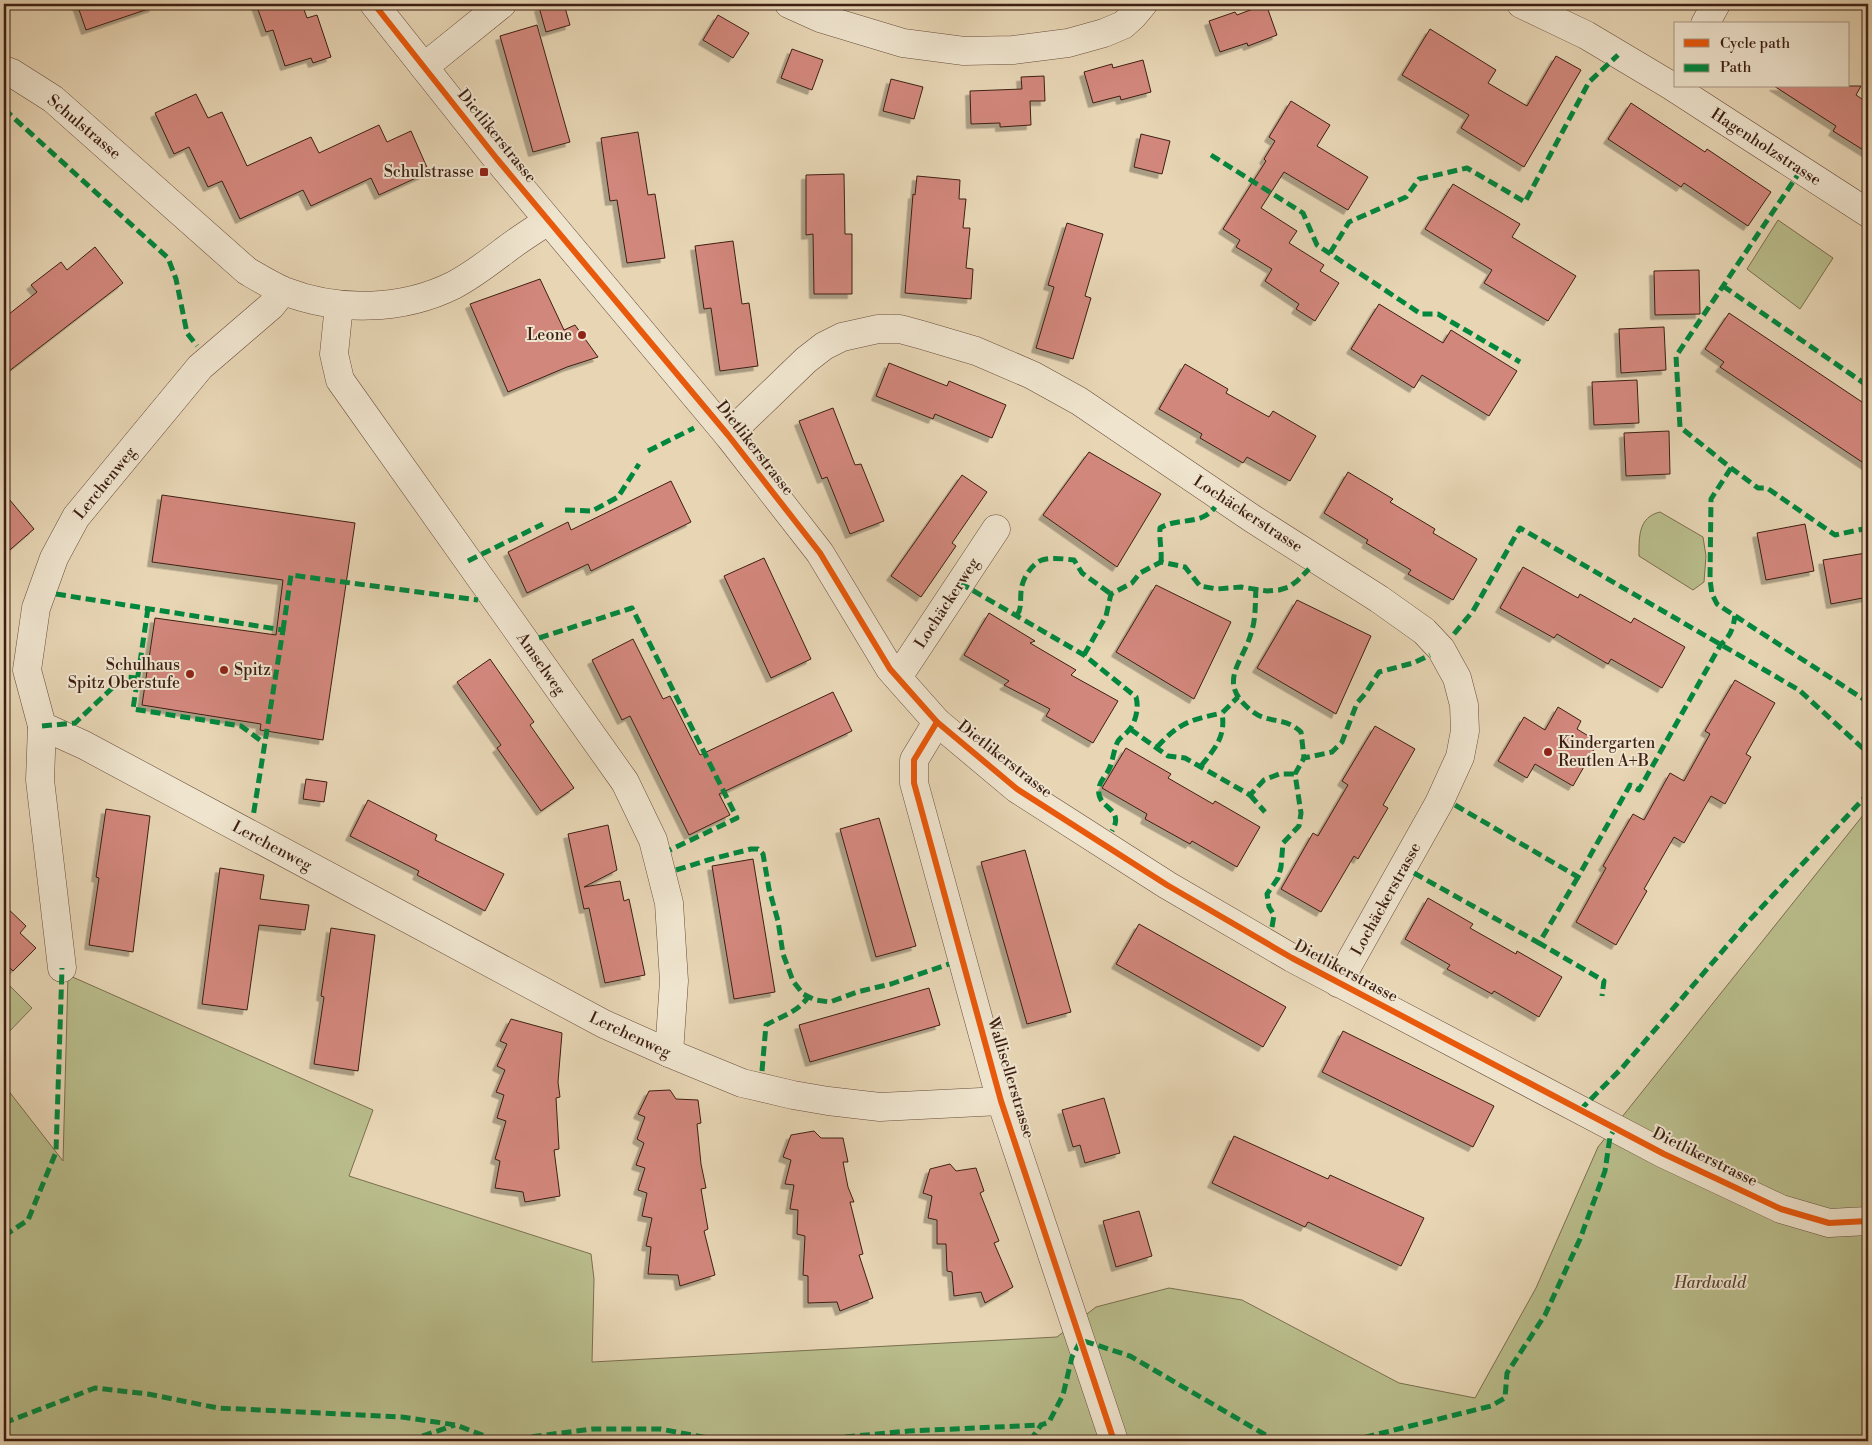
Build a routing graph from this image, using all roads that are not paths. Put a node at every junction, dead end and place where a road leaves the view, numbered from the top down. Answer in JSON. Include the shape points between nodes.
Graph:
{"nodes":[{"id":1,"x":374,"y":4,"type":"edge"},
{"id":2,"x":502,"y":4,"type":"edge"},
{"id":3,"x":789,"y":4,"type":"edge"},
{"id":4,"x":1143,"y":4,"type":"edge"},
{"id":5,"x":1521,"y":4,"type":"edge"},
{"id":6,"x":1716,"y":4,"type":"edge"},
{"id":7,"x":1706,"y":22,"type":"edge"},
{"id":8,"x":424,"y":67,"type":"junction"},
{"id":9,"x":4,"y":70,"type":"edge"},
{"id":10,"x":1673,"y":80,"type":"edge"},
{"id":11,"x":1685,"y":88,"type":"edge"},
{"id":12,"x":1868,"y":214,"type":"edge"},
{"id":13,"x":548,"y":221,"type":"junction"},
{"id":14,"x":283,"y":290,"type":"junction"},
{"id":15,"x":339,"y":305,"type":"junction"},
{"id":16,"x":728,"y":435,"type":"junction"},
{"id":17,"x":996,"y":530,"type":"dead end"},
{"id":18,"x":898,"y":677,"type":"junction"},
{"id":19,"x":937,"y":722,"type":"junction"},
{"id":20,"x":42,"y":726,"type":"junction"},
{"id":21,"x":62,"y":968,"type":"dead end"},
{"id":22,"x":1338,"y":983,"type":"junction"},
{"id":23,"x":669,"y":1053,"type":"junction"},
{"id":24,"x":1001,"y":1101,"type":"junction"},
{"id":25,"x":1868,"y":1221,"type":"edge"},
{"id":26,"x":1114,"y":1441,"type":"edge"}],
"edges":[{"from":1,"to":8,"type":"street","name":"Dietlikerstrasse"},
{"from":2,"to":8,"type":"street"},
{"from":3,"to":4,"type":"street","via":[[820,18],[903,43],[964,51],[1013,50],[1068,43],[1123,25]]},
{"from":5,"to":10,"type":"street","name":"Hagenholzstrasse"},
{"from":6,"to":7,"type":"street"},
{"from":8,"to":13,"type":"street","name":"Dietlikerstrasse"},
{"from":9,"to":14,"type":"street","name":"Schulstrasse","via":[[53,99],[247,271]]},
{"from":11,"to":12,"type":"street","name":"Hagenholzstrasse"},
{"from":13,"to":15,"type":"street","name":"Schulstrasse","via":[[482,269],[430,295],[374,306]]},
{"from":13,"to":16,"type":"street","name":"Dietlikerstrasse"},
{"from":14,"to":15,"type":"street","name":"Schulstrasse"},
{"from":14,"to":20,"type":"street","name":"Lerchenweg","via":[[271,306],[200,367],[76,517],[54,558],[36,608],[27,670]]},
{"from":15,"to":23,"type":"street","name":"Amselweg","via":[[334,354],[340,380],[625,782],[653,840],[669,903],[674,980]]},
{"from":16,"to":18,"type":"street","name":"Dietlikerstrasse","via":[[820,553]]},
{"from":16,"to":22,"type":"street","name":"Lochäckerstrasse","via":[[824,346],[842,337],[878,329],[922,335],[984,355],[1079,401],[1424,631],[1441,649],[1457,678],[1464,705],[1465,731],[1460,757],[1439,803]]},
{"from":17,"to":18,"type":"street","name":"Lochäckerweg"},
{"from":18,"to":19,"type":"street","name":"Dietlikerstrasse"},
{"from":19,"to":22,"type":"street","name":"Dietlikerstrasse","via":[[1017,789],[1077,829]]},
{"from":19,"to":24,"type":"street","name":"Wallisellerstrasse","via":[[914,760],[914,783]]},
{"from":20,"to":21,"type":"street","via":[[40,780]]},
{"from":20,"to":23,"type":"street","name":"Lerchenweg","via":[[604,1024]]},
{"from":22,"to":25,"type":"street","name":"Dietlikerstrasse","via":[[1664,1154],[1781,1209],[1828,1223]]},
{"from":23,"to":24,"type":"street","name":"Lerchenweg","via":[[752,1086],[828,1102],[880,1107]]},
{"from":24,"to":26,"type":"street","name":"Wallisellerstrasse"}]}
